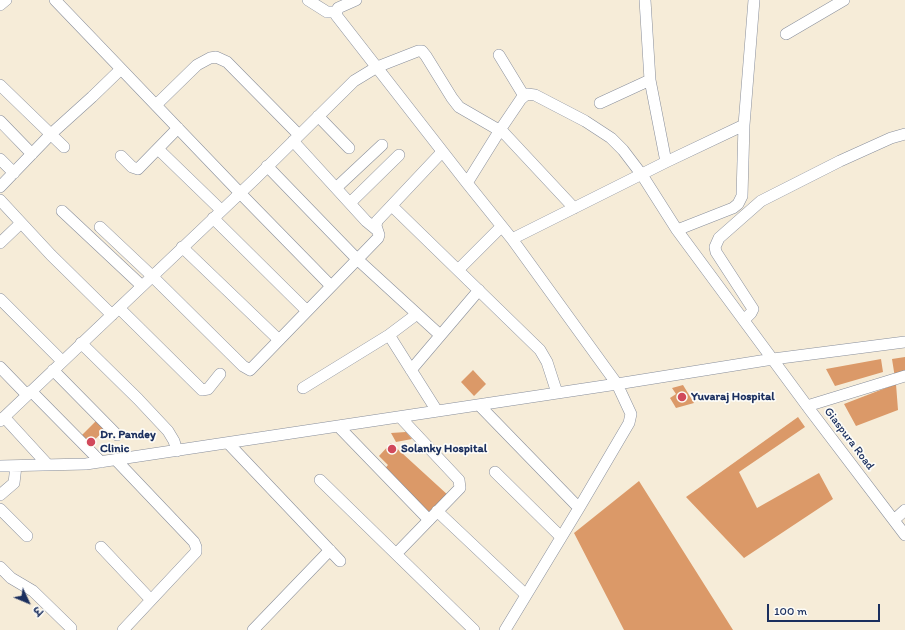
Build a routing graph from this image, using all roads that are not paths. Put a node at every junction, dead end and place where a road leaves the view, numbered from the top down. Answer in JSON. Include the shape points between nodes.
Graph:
{"nodes":[{"id":1,"x":6,"y":0,"type":"edge"},
{"id":2,"x":55,"y":0,"type":"edge"},
{"id":3,"x":308,"y":0,"type":"edge"},
{"id":4,"x":356,"y":0,"type":"edge"},
{"id":5,"x":645,"y":0,"type":"edge"},
{"id":6,"x":754,"y":0,"type":"edge"},
{"id":7,"x":844,"y":0,"type":"edge"},
{"id":8,"x":0,"y":5,"type":"edge"},
{"id":9,"x":336,"y":12,"type":"junction"},
{"id":10,"x":786,"y":34,"type":"dead end"},
{"id":11,"x":499,"y":55,"type":"dead end"},
{"id":12,"x":377,"y":67,"type":"junction"},
{"id":13,"x":121,"y":69,"type":"junction"},
{"id":14,"x":650,"y":80,"type":"junction"},
{"id":15,"x":0,"y":85,"type":"edge"},
{"id":16,"x":524,"y":96,"type":"junction"},
{"id":17,"x":600,"y":103,"type":"dead end"},
{"id":18,"x":156,"y":105,"type":"junction"},
{"id":19,"x":318,"y":116,"type":"junction"},
{"id":20,"x":0,"y":121,"type":"edge"},
{"id":21,"x":744,"y":125,"type":"junction"},
{"id":22,"x":178,"y":128,"type":"junction"},
{"id":23,"x":500,"y":130,"type":"junction"},
{"id":24,"x":51,"y":134,"type":"junction"},
{"id":25,"x":905,"y":134,"type":"edge"},
{"id":26,"x":296,"y":138,"type":"junction"},
{"id":27,"x":382,"y":146,"type":"dead end"},
{"id":28,"x":64,"y":147,"type":"dead end"},
{"id":29,"x":349,"y":148,"type":"dead end"},
{"id":30,"x":158,"y":149,"type":"junction"},
{"id":31,"x":442,"y":152,"type":"junction"},
{"id":32,"x":32,"y":154,"type":"junction"},
{"id":33,"x":399,"y":155,"type":"dead end"},
{"id":34,"x":121,"y":156,"type":"dead end"},
{"id":35,"x":0,"y":160,"type":"edge"},
{"id":36,"x":666,"y":162,"type":"junction"},
{"id":37,"x":267,"y":166,"type":"junction"},
{"id":38,"x":14,"y":173,"type":"junction"},
{"id":39,"x":642,"y":175,"type":"junction"},
{"id":40,"x":467,"y":183,"type":"junction"},
{"id":41,"x":0,"y":187,"type":"edge"},
{"id":42,"x":336,"y":188,"type":"junction"},
{"id":43,"x":240,"y":193,"type":"junction"},
{"id":44,"x":0,"y":200,"type":"edge"},
{"id":45,"x":350,"y":203,"type":"junction"},
{"id":46,"x":392,"y":206,"type":"junction"},
{"id":47,"x":574,"y":208,"type":"junction"},
{"id":48,"x":221,"y":210,"type":"junction"},
{"id":49,"x":62,"y":211,"type":"dead end"},
{"id":50,"x":213,"y":218,"type":"junction"},
{"id":51,"x":21,"y":223,"type":"junction"},
{"id":52,"x":100,"y":227,"type":"dead end"},
{"id":53,"x":501,"y":227,"type":"junction"},
{"id":54,"x":377,"y":230,"type":"junction"},
{"id":55,"x":677,"y":230,"type":"junction"},
{"id":56,"x":512,"y":240,"type":"junction"},
{"id":57,"x":0,"y":242,"type":"edge"},
{"id":58,"x":182,"y":248,"type":"junction"},
{"id":59,"x":357,"y":259,"type":"junction"},
{"id":60,"x":458,"y":270,"type":"junction"},
{"id":61,"x":152,"y":276,"type":"junction"},
{"id":62,"x":142,"y":286,"type":"junction"},
{"id":63,"x":331,"y":286,"type":"junction"},
{"id":64,"x":479,"y":290,"type":"junction"},
{"id":65,"x":0,"y":299,"type":"edge"},
{"id":66,"x":116,"y":311,"type":"junction"},
{"id":67,"x":308,"y":311,"type":"junction"},
{"id":68,"x":417,"y":314,"type":"junction"},
{"id":69,"x":744,"y":320,"type":"junction"},
{"id":70,"x":389,"y":335,"type":"junction"},
{"id":71,"x":440,"y":335,"type":"junction"},
{"id":72,"x":279,"y":340,"type":"junction"},
{"id":73,"x":905,"y":342,"type":"edge"},
{"id":74,"x":81,"y":343,"type":"junction"},
{"id":75,"x":773,"y":359,"type":"junction"},
{"id":76,"x":62,"y":361,"type":"junction"},
{"id":77,"x":0,"y":367,"type":"edge"},
{"id":78,"x":53,"y":370,"type":"junction"},
{"id":79,"x":411,"y":370,"type":"junction"},
{"id":80,"x":220,"y":374,"type":"dead end"},
{"id":81,"x":905,"y":376,"type":"edge"},
{"id":82,"x":617,"y":384,"type":"junction"},
{"id":83,"x":303,"y":388,"type":"dead end"},
{"id":84,"x":29,"y":393,"type":"junction"},
{"id":85,"x":557,"y":393,"type":"junction"},
{"id":86,"x":479,"y":405,"type":"junction"},
{"id":87,"x":807,"y":406,"type":"junction"},
{"id":88,"x":436,"y":411,"type":"junction"},
{"id":89,"x":400,"y":417,"type":"junction"},
{"id":90,"x":2,"y":419,"type":"edge"},
{"id":91,"x":338,"y":426,"type":"junction"},
{"id":92,"x":117,"y":435,"type":"dead end"},
{"id":93,"x":228,"y":443,"type":"junction"},
{"id":94,"x":177,"y":451,"type":"junction"},
{"id":95,"x":116,"y":460,"type":"junction"},
{"id":96,"x":101,"y":462,"type":"junction"},
{"id":97,"x":48,"y":465,"type":"junction"},
{"id":98,"x":0,"y":466,"type":"edge"},
{"id":99,"x":16,"y":466,"type":"junction"},
{"id":100,"x":495,"y":472,"type":"dead end"},
{"id":101,"x":320,"y":480,"type":"dead end"},
{"id":102,"x":0,"y":495,"type":"edge"},
{"id":103,"x":579,"y":508,"type":"junction"},
{"id":104,"x":0,"y":509,"type":"edge"},
{"id":105,"x":905,"y":510,"type":"edge"},
{"id":106,"x":433,"y":516,"type":"junction"},
{"id":107,"x":894,"y":520,"type":"junction"},
{"id":108,"x":905,"y":535,"type":"edge"},
{"id":109,"x":27,"y":536,"type":"dead end"},
{"id":110,"x":561,"y":538,"type":"junction"},
{"id":111,"x":101,"y":547,"type":"dead end"},
{"id":112,"x":330,"y":550,"type":"junction"},
{"id":113,"x":396,"y":554,"type":"junction"},
{"id":114,"x":340,"y":561,"type":"dead end"},
{"id":115,"x":0,"y":567,"type":"edge"},
{"id":116,"x":526,"y":595,"type":"junction"},
{"id":117,"x":152,"y":600,"type":"junction"},
{"id":118,"x":71,"y":628,"type":"dead end"},
{"id":119,"x":123,"y":630,"type":"edge"},
{"id":120,"x":253,"y":630,"type":"edge"},
{"id":121,"x":474,"y":630,"type":"edge"},
{"id":122,"x":505,"y":630,"type":"edge"}],
"edges":[{"from":1,"to":8,"type":"street"},
{"from":2,"to":13,"type":"street"},
{"from":3,"to":9,"type":"street","via":[[327,12]]},
{"from":4,"to":9,"type":"street","via":[[342,5]]},
{"from":5,"to":14,"type":"street"},
{"from":6,"to":21,"type":"street"},
{"from":7,"to":10,"type":"street"},
{"from":9,"to":12,"type":"street"},
{"from":11,"to":16,"type":"street"},
{"from":12,"to":19,"type":"street","via":[[358,78]]},
{"from":12,"to":23,"type":"street","via":[[422,51],[459,107]]},
{"from":12,"to":31,"type":"street"},
{"from":13,"to":18,"type":"street"},
{"from":13,"to":24,"type":"street"},
{"from":14,"to":17,"type":"street"},
{"from":14,"to":36,"type":"street"},
{"from":15,"to":24,"type":"street"},
{"from":16,"to":23,"type":"street"},
{"from":16,"to":39,"type":"street","name":"Giaspura Road","via":[[535,95],[600,130],[618,144]]},
{"from":18,"to":22,"type":"street"},
{"from":18,"to":26,"type":"street","via":[[198,65],[216,57],[227,62]]},
{"from":19,"to":26,"type":"street"},
{"from":19,"to":29,"type":"street"},
{"from":20,"to":32,"type":"street"},
{"from":21,"to":36,"type":"street"},
{"from":21,"to":55,"type":"street","via":[[740,201],[733,208]]},
{"from":22,"to":30,"type":"street"},
{"from":22,"to":43,"type":"street"},
{"from":23,"to":40,"type":"street"},
{"from":23,"to":47,"type":"street"},
{"from":24,"to":28,"type":"street"},
{"from":24,"to":32,"type":"street"},
{"from":25,"to":69,"type":"street","via":[[840,161],[761,201],[719,238],[715,247],[716,252],[753,309]]},
{"from":26,"to":37,"type":"street"},
{"from":26,"to":42,"type":"street"},
{"from":27,"to":42,"type":"street"},
{"from":30,"to":34,"type":"street","via":[[136,169]]},
{"from":30,"to":48,"type":"street"},
{"from":31,"to":40,"type":"street"},
{"from":31,"to":46,"type":"street"},
{"from":32,"to":38,"type":"street"},
{"from":33,"to":45,"type":"street"},
{"from":35,"to":38,"type":"street"},
{"from":36,"to":39,"type":"street"},
{"from":37,"to":43,"type":"street"},
{"from":37,"to":59,"type":"street"},
{"from":38,"to":41,"type":"street"},
{"from":39,"to":47,"type":"street"},
{"from":39,"to":55,"type":"street","name":"Giaspura Road"},
{"from":40,"to":53,"type":"street"},
{"from":42,"to":45,"type":"street"},
{"from":43,"to":48,"type":"street"},
{"from":43,"to":63,"type":"street"},
{"from":44,"to":51,"type":"street"},
{"from":45,"to":54,"type":"street"},
{"from":46,"to":54,"type":"street","via":[[378,221]]},
{"from":46,"to":60,"type":"street"},
{"from":47,"to":56,"type":"street"},
{"from":48,"to":50,"type":"street"},
{"from":49,"to":62,"type":"street"},
{"from":50,"to":58,"type":"street"},
{"from":50,"to":67,"type":"street"},
{"from":51,"to":57,"type":"street"},
{"from":51,"to":66,"type":"street","via":[[51,255]]},
{"from":52,"to":61,"type":"street"},
{"from":53,"to":56,"type":"street"},
{"from":53,"to":60,"type":"street"},
{"from":54,"to":59,"type":"street","via":[[378,238]]},
{"from":55,"to":69,"type":"street","name":"Giaspura Road"},
{"from":56,"to":82,"type":"street"},
{"from":58,"to":61,"type":"street"},
{"from":58,"to":72,"type":"street"},
{"from":59,"to":63,"type":"street"},
{"from":59,"to":68,"type":"street"},
{"from":60,"to":64,"type":"street"},
{"from":61,"to":62,"type":"street"},
{"from":61,"to":72,"type":"street","via":[[248,370]]},
{"from":62,"to":66,"type":"street"},
{"from":63,"to":67,"type":"street"},
{"from":64,"to":71,"type":"street"},
{"from":64,"to":85,"type":"street","via":[[540,350],[547,362]]},
{"from":65,"to":76,"type":"street"},
{"from":66,"to":74,"type":"street"},
{"from":66,"to":80,"type":"street","via":[[202,390],[208,390]]},
{"from":67,"to":72,"type":"street"},
{"from":68,"to":70,"type":"street"},
{"from":68,"to":71,"type":"street"},
{"from":69,"to":75,"type":"street","name":"Giaspura Road"},
{"from":70,"to":79,"type":"street"},
{"from":70,"to":83,"type":"street"},
{"from":71,"to":79,"type":"street"},
{"from":73,"to":75,"type":"street"},
{"from":74,"to":76,"type":"street"},
{"from":74,"to":94,"type":"street","via":[[168,431]]},
{"from":75,"to":82,"type":"street"},
{"from":75,"to":87,"type":"street","name":"Giaspura Road"},
{"from":76,"to":78,"type":"street"},
{"from":77,"to":84,"type":"street"},
{"from":78,"to":84,"type":"street"},
{"from":78,"to":92,"type":"street"},
{"from":79,"to":88,"type":"street"},
{"from":81,"to":87,"type":"street"},
{"from":82,"to":85,"type":"street"},
{"from":82,"to":103,"type":"street","via":[[630,410],[630,419]]},
{"from":84,"to":90,"type":"street"},
{"from":84,"to":96,"type":"street"},
{"from":85,"to":86,"type":"street"},
{"from":86,"to":88,"type":"street"},
{"from":86,"to":103,"type":"street"},
{"from":87,"to":107,"type":"street","name":"Giaspura Road"},
{"from":88,"to":89,"type":"street"},
{"from":89,"to":91,"type":"street"},
{"from":89,"to":106,"type":"street","via":[[459,480],[460,488]]},
{"from":90,"to":97,"type":"street"},
{"from":91,"to":93,"type":"street"},
{"from":91,"to":106,"type":"street"},
{"from":93,"to":94,"type":"street"},
{"from":93,"to":112,"type":"street"},
{"from":94,"to":95,"type":"street"},
{"from":95,"to":96,"type":"street"},
{"from":95,"to":117,"type":"street","via":[[196,547],[196,552]]},
{"from":96,"to":97,"type":"street"},
{"from":97,"to":99,"type":"street"},
{"from":98,"to":99,"type":"street"},
{"from":99,"to":102,"type":"street","via":[[14,483]]},
{"from":100,"to":110,"type":"street"},
{"from":101,"to":113,"type":"street"},
{"from":103,"to":110,"type":"street"},
{"from":104,"to":109,"type":"street"},
{"from":105,"to":107,"type":"street"},
{"from":106,"to":113,"type":"street"},
{"from":106,"to":116,"type":"street"},
{"from":107,"to":108,"type":"street","name":"Giaspura Road"},
{"from":110,"to":116,"type":"street"},
{"from":111,"to":117,"type":"street"},
{"from":112,"to":114,"type":"street"},
{"from":112,"to":120,"type":"street"},
{"from":113,"to":121,"type":"street"},
{"from":115,"to":118,"type":"street","via":[[11,578],[34,591]]},
{"from":116,"to":122,"type":"street"},
{"from":117,"to":119,"type":"street"}]}
